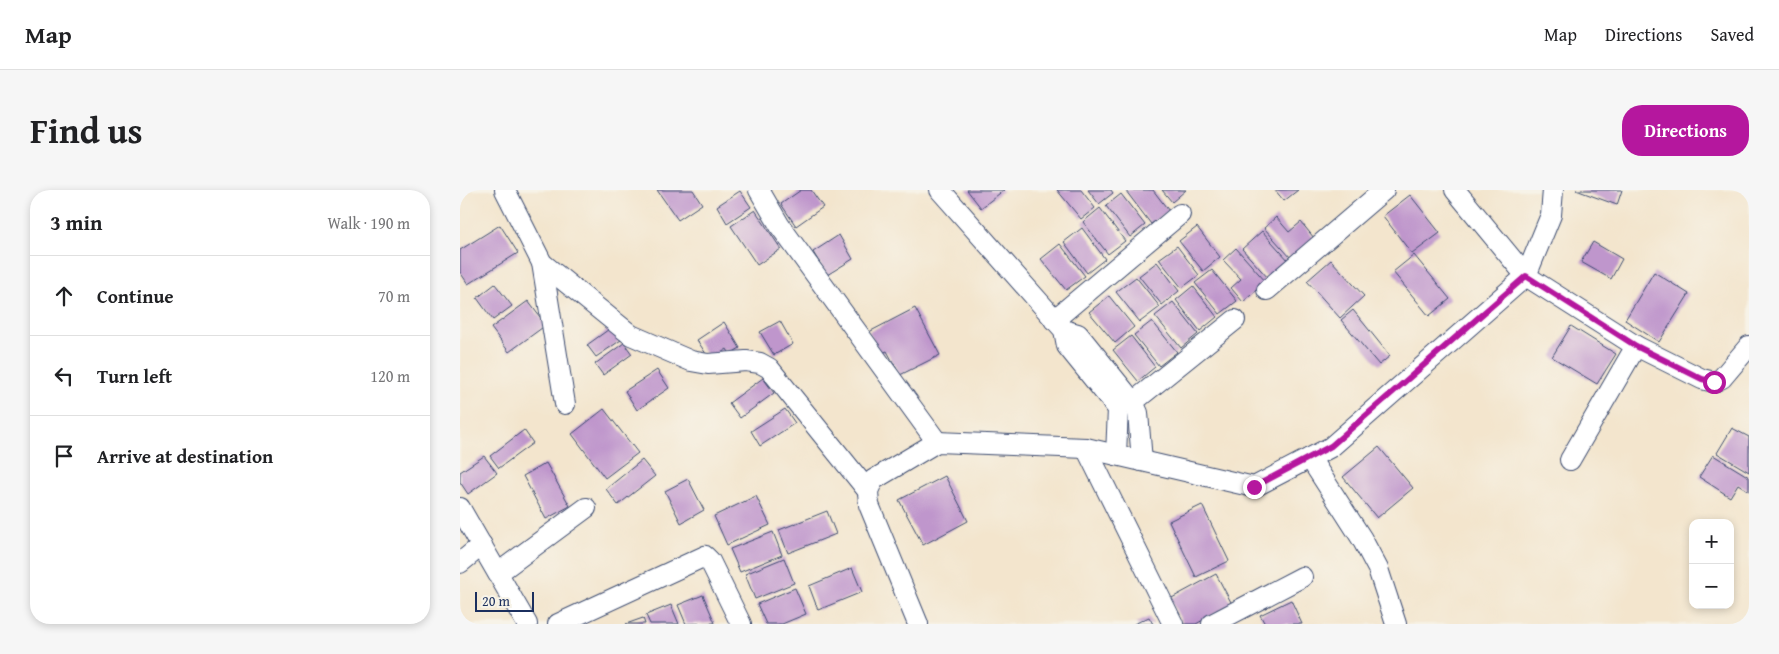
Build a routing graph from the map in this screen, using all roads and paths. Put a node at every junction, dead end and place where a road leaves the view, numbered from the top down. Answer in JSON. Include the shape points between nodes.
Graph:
{"nodes":[{"id":1,"x":505,"y":190,"type":"edge"},
{"id":2,"x":759,"y":190,"type":"edge"},
{"id":3,"x":940,"y":190,"type":"edge"},
{"id":4,"x":1384,"y":190,"type":"edge"},
{"id":5,"x":1456,"y":190,"type":"edge"},
{"id":6,"x":1553,"y":190,"type":"edge"},
{"id":7,"x":1180,"y":214,"type":"dead end"},
{"id":8,"x":542,"y":263,"type":"junction"},
{"id":9,"x":1526,"y":276,"type":"junction"},
{"id":10,"x":1267,"y":290,"type":"dead end"},
{"id":11,"x":1235,"y":320,"type":"dead end"},
{"id":12,"x":1059,"y":325,"type":"junction"},
{"id":13,"x":1636,"y":346,"type":"junction"},
{"id":14,"x":1749,"y":346,"type":"edge"},
{"id":15,"x":1133,"y":402,"type":"junction"},
{"id":16,"x":565,"y":404,"type":"dead end"},
{"id":17,"x":937,"y":442,"type":"junction"},
{"id":18,"x":1086,"y":448,"type":"junction"},
{"id":19,"x":1116,"y":455,"type":"junction"},
{"id":20,"x":1310,"y":458,"type":"junction"},
{"id":21,"x":1570,"y":460,"type":"dead end"},
{"id":22,"x":1142,"y":461,"type":"junction"},
{"id":23,"x":868,"y":491,"type":"junction"},
{"id":24,"x":460,"y":508,"type":"edge"},
{"id":25,"x":586,"y":508,"type":"dead end"},
{"id":26,"x":482,"y":545,"type":"junction"},
{"id":27,"x":460,"y":563,"type":"edge"},
{"id":28,"x":498,"y":573,"type":"junction"},
{"id":29,"x":1302,"y":577,"type":"dead end"},
{"id":30,"x":527,"y":624,"type":"edge"},
{"id":31,"x":558,"y":624,"type":"edge"},
{"id":32,"x":741,"y":624,"type":"edge"},
{"id":33,"x":918,"y":624,"type":"edge"},
{"id":34,"x":1173,"y":624,"type":"edge"},
{"id":35,"x":1212,"y":624,"type":"edge"},
{"id":36,"x":1396,"y":624,"type":"edge"}],
"edges":[{"from":1,"to":8,"type":"street"},
{"from":2,"to":17,"type":"street","via":[[780,226]]},
{"from":3,"to":12,"type":"street"},
{"from":4,"to":10,"type":"street"},
{"from":5,"to":9,"type":"street"},
{"from":6,"to":9,"type":"street","via":[[1551,216]]},
{"from":7,"to":12,"type":"street"},
{"from":8,"to":16,"type":"street"},
{"from":8,"to":23,"type":"street","via":[[631,335],[691,361],[708,364],[746,361],[770,368]]},
{"from":9,"to":13,"type":"street"},
{"from":9,"to":20,"type":"street","via":[[1331,446]]},
{"from":11,"to":15,"type":"street"},
{"from":12,"to":15,"type":"street","via":[[1078,334]]},
{"from":12,"to":19,"type":"street","via":[[1067,346],[1118,409]]},
{"from":13,"to":14,"type":"street","via":[[1714,382],[1722,378]]},
{"from":13,"to":21,"type":"street"},
{"from":15,"to":22,"type":"street","via":[[1138,412]]},
{"from":17,"to":18,"type":"street"},
{"from":17,"to":23,"type":"street","via":[[873,480]]},
{"from":18,"to":19,"type":"street"},
{"from":18,"to":34,"type":"street"},
{"from":19,"to":22,"type":"street"},
{"from":20,"to":22,"type":"street","via":[[1254,487]]},
{"from":20,"to":36,"type":"street","via":[[1378,569]]},
{"from":23,"to":33,"type":"street","via":[[868,505]]},
{"from":24,"to":26,"type":"street"},
{"from":25,"to":28,"type":"street"},
{"from":26,"to":27,"type":"street"},
{"from":26,"to":28,"type":"street"},
{"from":28,"to":30,"type":"street"},
{"from":29,"to":35,"type":"street"},
{"from":31,"to":32,"type":"street","via":[[705,556]]}]}
